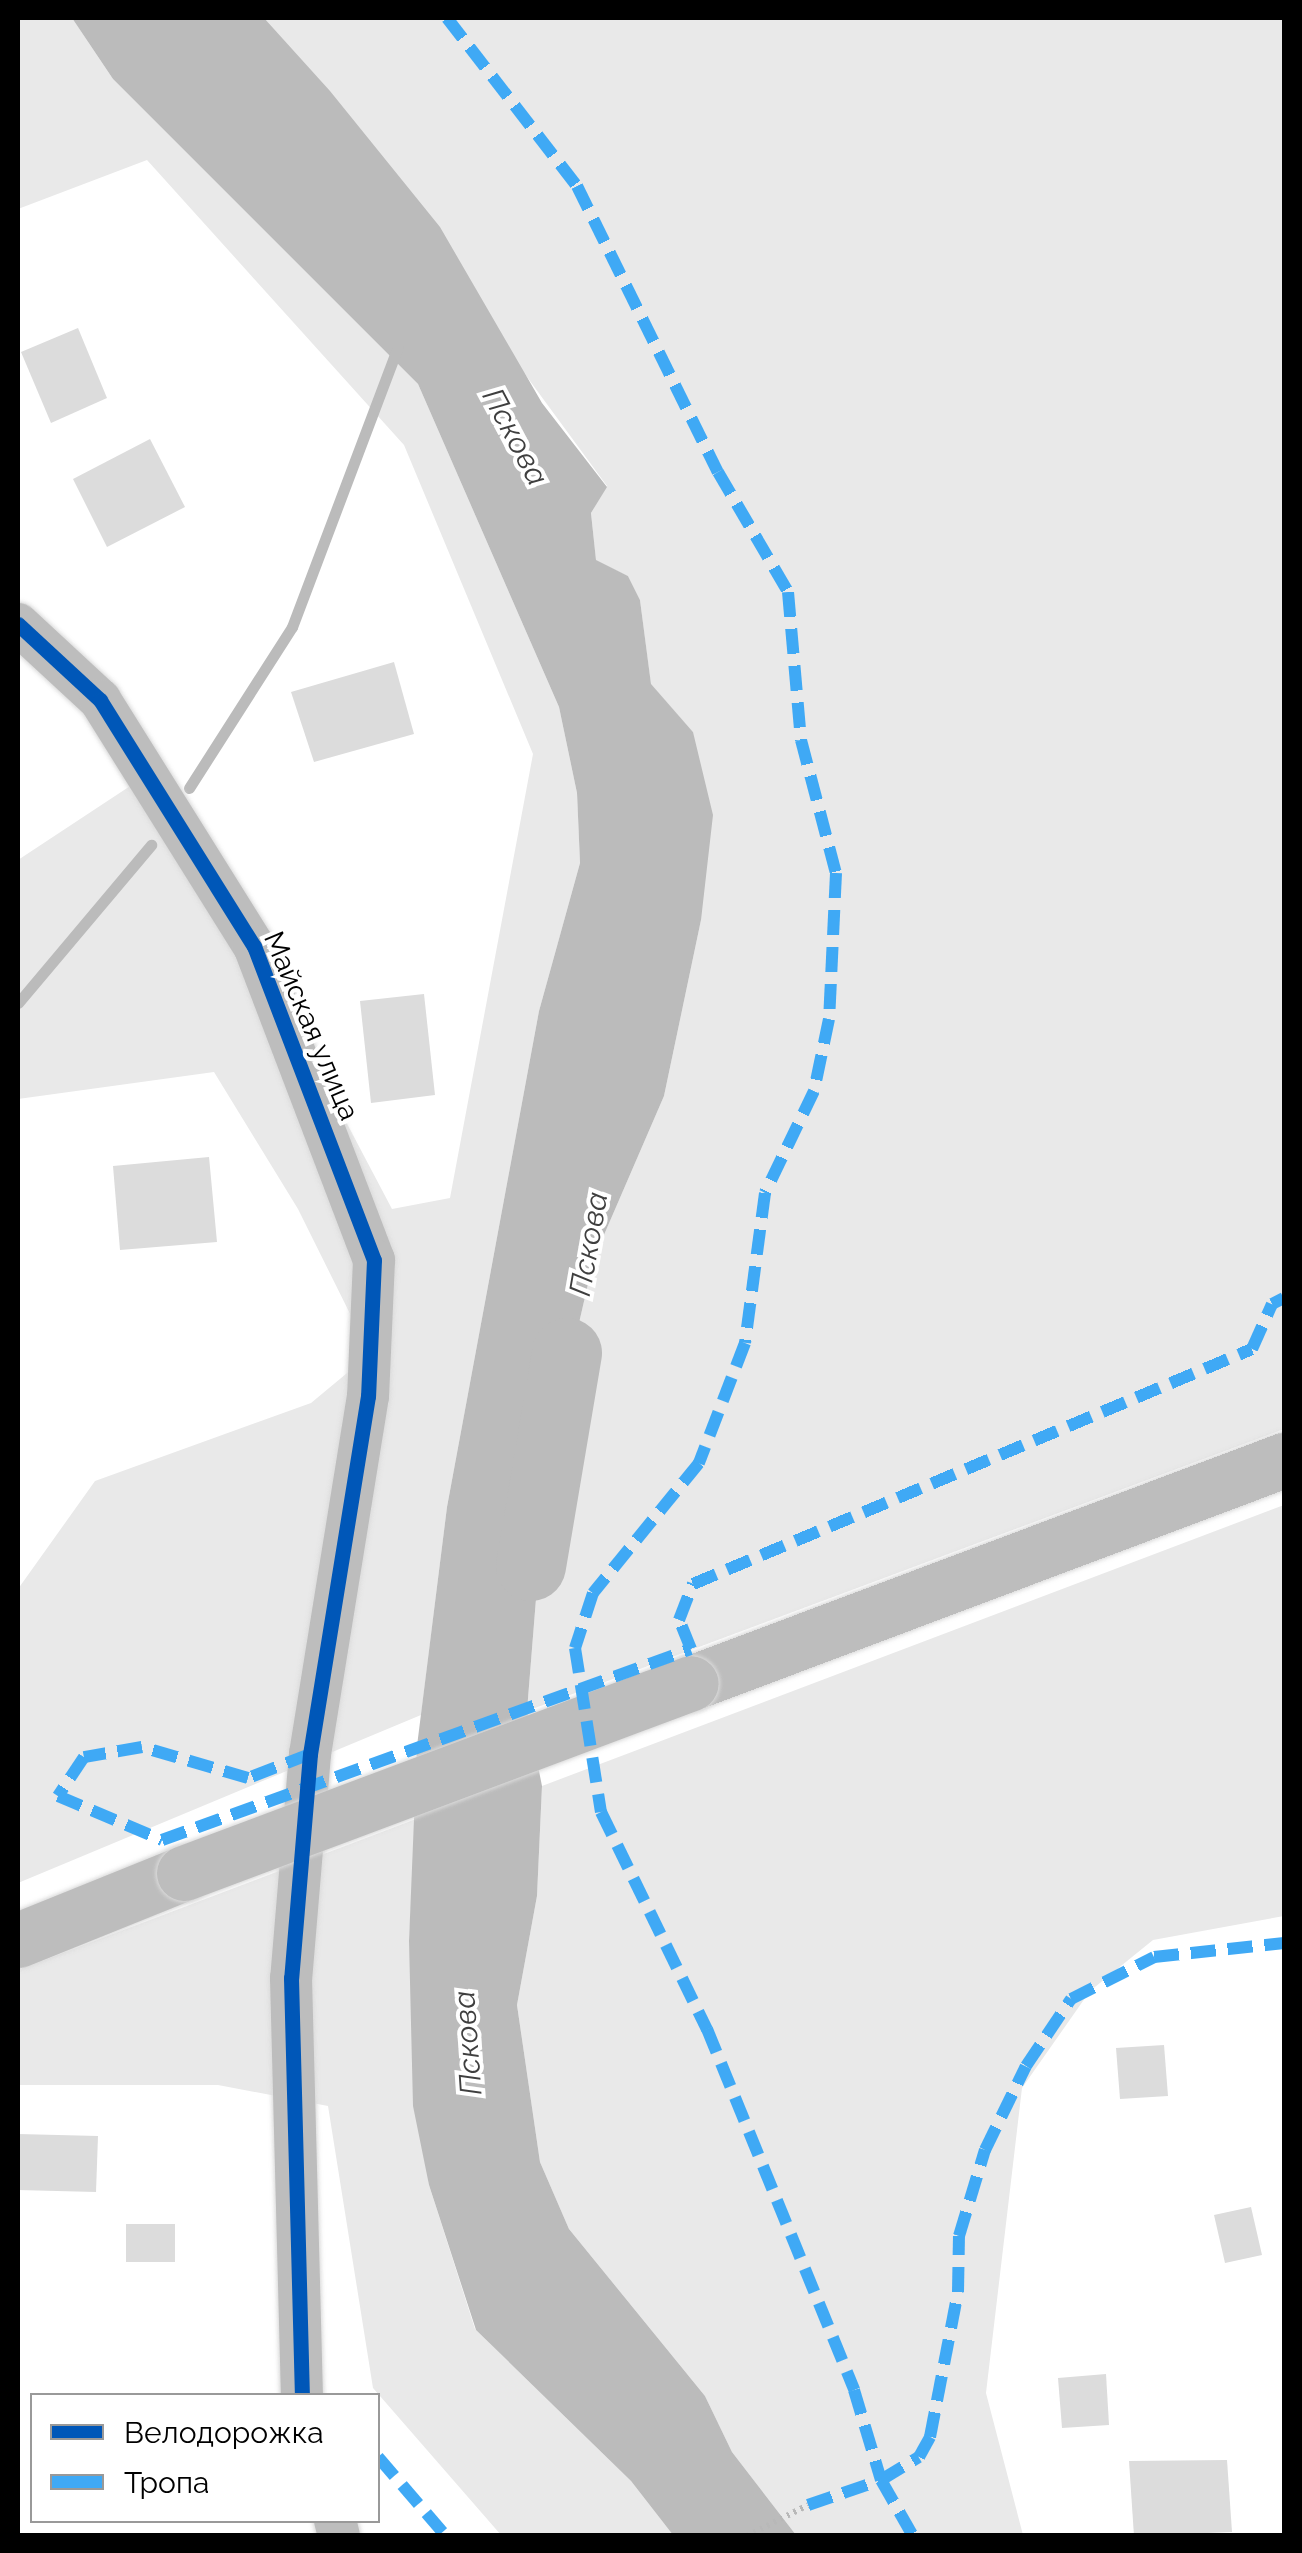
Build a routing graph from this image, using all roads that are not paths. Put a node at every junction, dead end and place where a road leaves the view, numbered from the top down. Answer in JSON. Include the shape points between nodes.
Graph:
{"nodes":[{"id":1,"x":18,"y":624,"type":"edge"},
{"id":2,"x":1284,"y":1460,"type":"edge"},
{"id":3,"x":18,"y":1940,"type":"edge"},
{"id":4,"x":302,"y":2393,"type":"edge"}],
"edges":[{"from":1,"to":4,"type":"street","name":"Майская улица","via":[[100,700],[254,946],[374,1260],[368,1396],[310,1754],[292,1978]]},
{"from":2,"to":3,"type":"highway","bridge":true}]}
